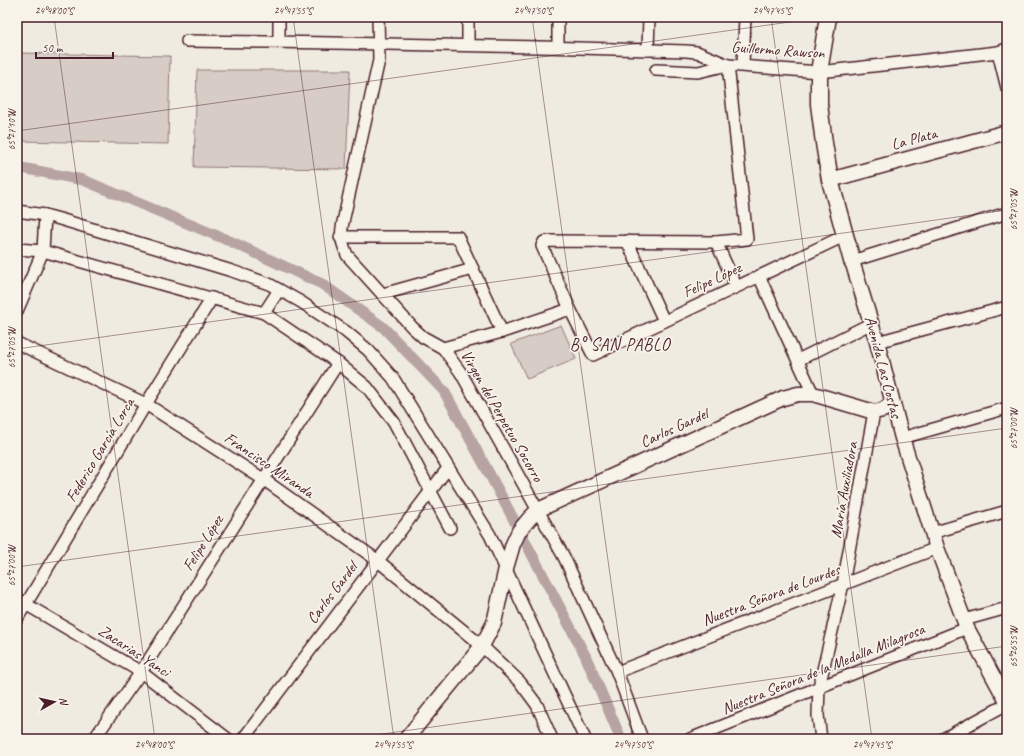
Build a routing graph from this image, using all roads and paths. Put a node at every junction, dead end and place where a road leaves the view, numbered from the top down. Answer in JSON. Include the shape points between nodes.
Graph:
{"nodes":[{"id":1,"x":279,"y":17,"type":"edge"},
{"id":2,"x":378,"y":17,"type":"edge"},
{"id":3,"x":468,"y":17,"type":"edge"},
{"id":4,"x":558,"y":17,"type":"edge"},
{"id":5,"x":649,"y":17,"type":"edge"},
{"id":6,"x":745,"y":17,"type":"edge"},
{"id":7,"x":828,"y":17,"type":"edge"},
{"id":8,"x":187,"y":42,"type":"dead end"},
{"id":9,"x":279,"y":42,"type":"junction"},
{"id":10,"x":380,"y":43,"type":"junction"},
{"id":11,"x":468,"y":46,"type":"junction"},
{"id":12,"x":558,"y":46,"type":"junction"},
{"id":13,"x":648,"y":50,"type":"junction"},
{"id":14,"x":1003,"y":50,"type":"edge"},
{"id":15,"x":728,"y":65,"type":"junction"},
{"id":16,"x":743,"y":65,"type":"junction"},
{"id":17,"x":656,"y":70,"type":"dead end"},
{"id":18,"x":819,"y":72,"type":"junction"},
{"id":19,"x":1007,"y":88,"type":"edge"},
{"id":20,"x":1007,"y":132,"type":"edge"},
{"id":21,"x":830,"y":180,"type":"junction"},
{"id":22,"x":17,"y":211,"type":"edge"},
{"id":23,"x":1007,"y":213,"type":"edge"},
{"id":24,"x":45,"y":215,"type":"junction"},
{"id":25,"x":844,"y":236,"type":"junction"},
{"id":26,"x":340,"y":237,"type":"junction"},
{"id":27,"x":627,"y":241,"type":"junction"},
{"id":28,"x":716,"y":242,"type":"junction"},
{"id":29,"x":17,"y":249,"type":"edge"},
{"id":30,"x":43,"y":251,"type":"junction"},
{"id":31,"x":852,"y":261,"type":"junction"},
{"id":32,"x":473,"y":269,"type":"junction"},
{"id":33,"x":759,"y":276,"type":"junction"},
{"id":34,"x":736,"y":286,"type":"junction"},
{"id":35,"x":279,"y":290,"type":"junction"},
{"id":36,"x":383,"y":294,"type":"junction"},
{"id":37,"x":212,"y":298,"type":"junction"},
{"id":38,"x":1007,"y":307,"type":"edge"},
{"id":39,"x":570,"y":309,"type":"junction"},
{"id":40,"x":17,"y":311,"type":"edge"},
{"id":41,"x":264,"y":313,"type":"junction"},
{"id":42,"x":664,"y":321,"type":"junction"},
{"id":43,"x":872,"y":323,"type":"junction"},
{"id":44,"x":502,"y":332,"type":"junction"},
{"id":45,"x":877,"y":342,"type":"junction"},
{"id":46,"x":17,"y":343,"type":"edge"},
{"id":47,"x":444,"y":348,"type":"junction"},
{"id":48,"x":798,"y":360,"type":"junction"},
{"id":49,"x":338,"y":363,"type":"junction"},
{"id":50,"x":813,"y":394,"type":"junction"},
{"id":51,"x":892,"y":403,"type":"junction"},
{"id":52,"x":146,"y":404,"type":"junction"},
{"id":53,"x":1007,"y":408,"type":"edge"},
{"id":54,"x":874,"y":412,"type":"junction"},
{"id":55,"x":902,"y":438,"type":"junction"},
{"id":56,"x":448,"y":468,"type":"junction"},
{"id":57,"x":263,"y":479,"type":"junction"},
{"id":58,"x":431,"y":491,"type":"junction"},
{"id":59,"x":538,"y":510,"type":"junction"},
{"id":60,"x":1007,"y":511,"type":"edge"},
{"id":61,"x":450,"y":528,"type":"dead end"},
{"id":62,"x":932,"y":533,"type":"junction"},
{"id":63,"x":937,"y":548,"type":"junction"},
{"id":64,"x":377,"y":560,"type":"junction"},
{"id":65,"x":506,"y":568,"type":"junction"},
{"id":66,"x":843,"y":584,"type":"junction"},
{"id":67,"x":22,"y":601,"type":"edge"},
{"id":68,"x":1007,"y":608,"type":"edge"},
{"id":69,"x":17,"y":620,"type":"edge"},
{"id":70,"x":965,"y":624,"type":"junction"},
{"id":71,"x":482,"y":646,"type":"junction"},
{"id":72,"x":141,"y":672,"type":"junction"},
{"id":73,"x":617,"y":672,"type":"junction"},
{"id":74,"x":820,"y":687,"type":"junction"},
{"id":75,"x":1007,"y":703,"type":"edge"},
{"id":76,"x":94,"y":739,"type":"edge"},
{"id":77,"x":228,"y":739,"type":"edge"},
{"id":78,"x":243,"y":739,"type":"edge"},
{"id":79,"x":406,"y":739,"type":"edge"},
{"id":80,"x":552,"y":739,"type":"edge"},
{"id":81,"x":585,"y":739,"type":"edge"},
{"id":82,"x":642,"y":739,"type":"edge"},
{"id":83,"x":690,"y":739,"type":"edge"},
{"id":84,"x":821,"y":739,"type":"edge"},
{"id":85,"x":943,"y":739,"type":"edge"}],
"edges":[{"from":1,"to":9,"type":"street"},
{"from":2,"to":10,"type":"street"},
{"from":3,"to":11,"type":"street"},
{"from":4,"to":12,"type":"street"},
{"from":5,"to":13,"type":"street"},
{"from":6,"to":16,"type":"street"},
{"from":7,"to":18,"type":"main road","name":"Avenida Las Costas"},
{"from":8,"to":9,"type":"street","name":"Guillermo Rawson"},
{"from":9,"to":10,"type":"street","name":"Guillermo Rawson"},
{"from":10,"to":11,"type":"street","name":"Guillermo Rawson"},
{"from":10,"to":26,"type":"street","via":[[379,60]]},
{"from":11,"to":12,"type":"street","name":"Guillermo Rawson"},
{"from":12,"to":13,"type":"street","name":"Guillermo Rawson"},
{"from":13,"to":15,"type":"street","name":"Guillermo Rawson","via":[[697,52]]},
{"from":14,"to":18,"type":"street","name":"Guillermo Rawson"},
{"from":14,"to":19,"type":"street"},
{"from":15,"to":16,"type":"street","name":"Guillermo Rawson"},
{"from":15,"to":17,"type":"street","via":[[698,72]]},
{"from":15,"to":28,"type":"street","via":[[747,239]]},
{"from":16,"to":18,"type":"street","name":"Guillermo Rawson"},
{"from":18,"to":21,"type":"main road","name":"Avenida Las Costas","via":[[819,104]]},
{"from":20,"to":21,"type":"street","name":"La Plata"},
{"from":21,"to":25,"type":"main road","name":"Avenida Las Costas"},
{"from":22,"to":24,"type":"street"},
{"from":23,"to":31,"type":"street"},
{"from":24,"to":30,"type":"street"},
{"from":24,"to":35,"type":"street","via":[[232,271]]},
{"from":25,"to":31,"type":"main road","name":"Avenida Las Costas"},
{"from":25,"to":33,"type":"street","name":"Felipe López"},
{"from":26,"to":32,"type":"street","via":[[458,237]]},
{"from":26,"to":36,"type":"street","name":"Virgen del Perpetuo Socorro","via":[[347,255]]},
{"from":27,"to":28,"type":"street"},
{"from":27,"to":39,"type":"street","via":[[544,242],[542,246]]},
{"from":27,"to":42,"type":"street"},
{"from":28,"to":34,"type":"street"},
{"from":29,"to":30,"type":"street"},
{"from":30,"to":37,"type":"street"},
{"from":30,"to":40,"type":"street"},
{"from":31,"to":43,"type":"street","name":"Avenida Las Costas"},
{"from":32,"to":36,"type":"street"},
{"from":32,"to":44,"type":"street"},
{"from":33,"to":34,"type":"street","name":"Felipe López"},
{"from":33,"to":48,"type":"street"},
{"from":34,"to":42,"type":"street","name":"Felipe López"},
{"from":35,"to":41,"type":"street"},
{"from":35,"to":56,"type":"street","via":[[301,302],[368,350],[393,378]]},
{"from":36,"to":47,"type":"street","name":"Virgen del Perpetuo Socorro","via":[[412,328]]},
{"from":37,"to":41,"type":"street"},
{"from":37,"to":52,"type":"street","name":"Federico García Lorca"},
{"from":38,"to":45,"type":"street"},
{"from":39,"to":42,"type":"street","name":"Felipe López","via":[[594,355]]},
{"from":39,"to":44,"type":"street"},
{"from":41,"to":49,"type":"street"},
{"from":43,"to":45,"type":"street","name":"Avenida Las Costas"},
{"from":43,"to":48,"type":"street"},
{"from":44,"to":47,"type":"street"},
{"from":45,"to":51,"type":"street","name":"Avenida Las Costas"},
{"from":46,"to":52,"type":"street","name":"Francisco Miranda"},
{"from":47,"to":59,"type":"street","name":"Virgen del Perpetuo Socorro","via":[[461,373]]},
{"from":48,"to":50,"type":"street"},
{"from":49,"to":57,"type":"street","name":"Felipe López"},
{"from":49,"to":58,"type":"street","via":[[367,387],[394,422]]},
{"from":50,"to":54,"type":"street","name":"Carlos Gardel"},
{"from":50,"to":59,"type":"street","name":"Carlos Gardel","via":[[783,398]]},
{"from":51,"to":54,"type":"street","via":[[883,410]]},
{"from":51,"to":55,"type":"street","name":"Avenida Las Costas"},
{"from":52,"to":57,"type":"street","name":"Francisco Miranda"},
{"from":52,"to":67,"type":"street","name":"Federico García Lorca"},
{"from":53,"to":55,"type":"street"},
{"from":54,"to":66,"type":"street","name":"María Auxiliadora"},
{"from":55,"to":62,"type":"street","name":"Avenida Las Costas"},
{"from":56,"to":58,"type":"street","name":"Carlos Gardel"},
{"from":56,"to":65,"type":"street","via":[[490,535]]},
{"from":57,"to":64,"type":"street","name":"Francisco Miranda"},
{"from":57,"to":72,"type":"street","name":"Felipe López"},
{"from":58,"to":61,"type":"street"},
{"from":58,"to":64,"type":"street","name":"Carlos Gardel"},
{"from":59,"to":65,"type":"street","name":"Carlos Gardel","via":[[519,532]]},
{"from":59,"to":73,"type":"street","name":"Virgen del Perpetuo Socorro","via":[[564,557]]},
{"from":60,"to":62,"type":"street"},
{"from":62,"to":63,"type":"street","name":"Avenida Las Costas"},
{"from":63,"to":66,"type":"street","name":"Nuestra Señora de Lourdes"},
{"from":63,"to":70,"type":"street","name":"Avenida Las Costas"},
{"from":64,"to":71,"type":"street","name":"Francisco Miranda"},
{"from":64,"to":78,"type":"street","name":"Carlos Gardel"},
{"from":65,"to":71,"type":"street","name":"Carlos Gardel","via":[[494,623]]},
{"from":65,"to":81,"type":"street"},
{"from":66,"to":73,"type":"street","name":"Nuestra Señora de Lourdes"},
{"from":66,"to":74,"type":"street","name":"María Auxiliadora"},
{"from":67,"to":69,"type":"street","name":"Federico García Lorca"},
{"from":67,"to":72,"type":"street","name":"Zacarias Yanci"},
{"from":68,"to":70,"type":"street","name":"Nuestra Señora de la Medalla Milagrosa"},
{"from":70,"to":74,"type":"street","name":"Nuestra Señora de la Medalla Milagrosa"},
{"from":70,"to":75,"type":"street","name":"Avenida Las Costas"},
{"from":71,"to":79,"type":"street","name":"Carlos Gardel"},
{"from":71,"to":80,"type":"street","name":"Francisco Miranda","via":[[520,682],[537,706]]},
{"from":72,"to":76,"type":"street","name":"Felipe López"},
{"from":72,"to":77,"type":"street","name":"Zacarias Yanci"},
{"from":73,"to":82,"type":"street","name":"Virgen del Perpetuo Socorro"},
{"from":74,"to":83,"type":"street","name":"Nuestra Señora de la Medalla Milagrosa"},
{"from":74,"to":84,"type":"street","name":"María Auxiliadora","via":[[818,715]]},
{"from":75,"to":85,"type":"street"}]}
